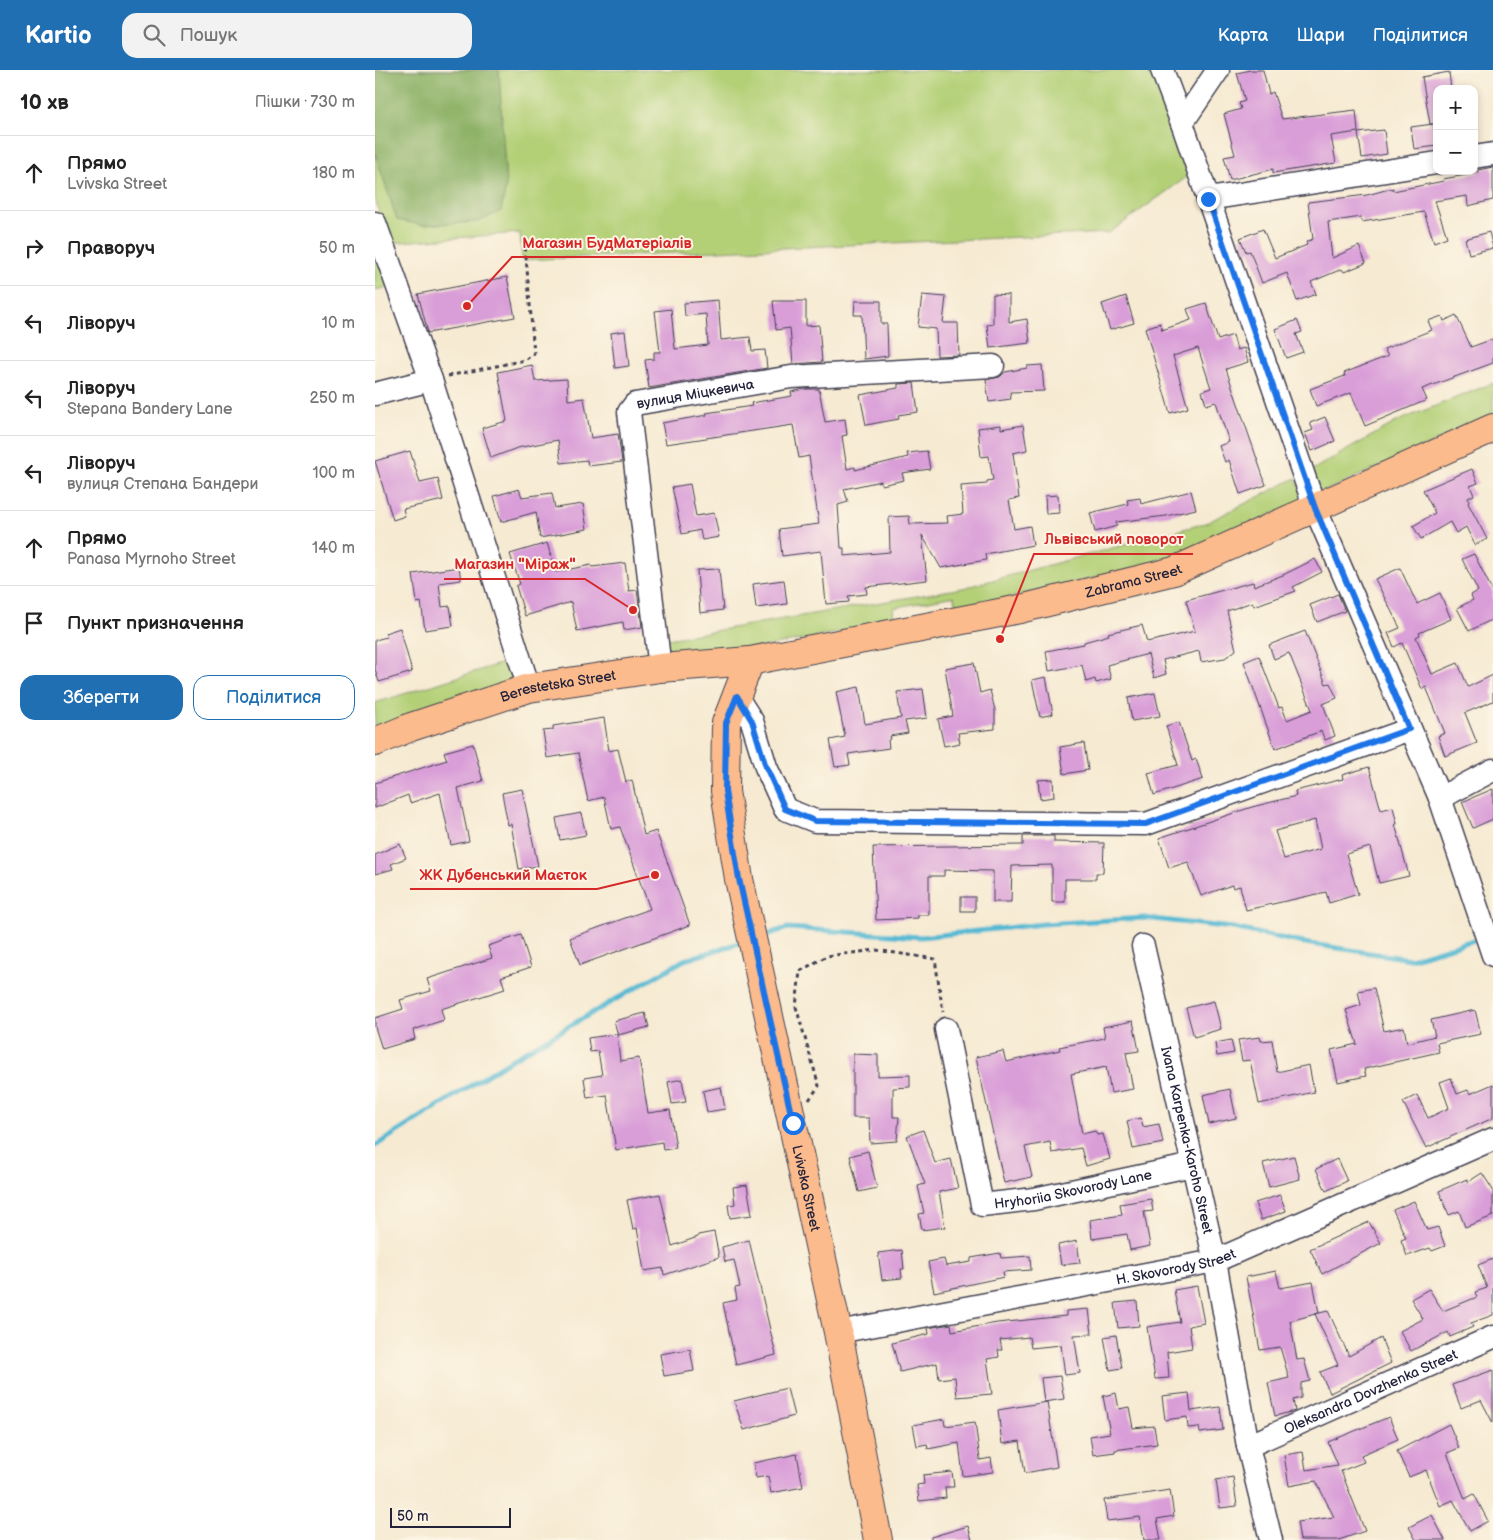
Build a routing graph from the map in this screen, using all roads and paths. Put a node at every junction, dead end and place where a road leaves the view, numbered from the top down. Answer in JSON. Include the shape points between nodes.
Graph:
{"nodes":[{"id":1,"x":1162,"y":70,"type":"edge"},
{"id":2,"x":1218,"y":70,"type":"edge"},
{"id":3,"x":1183,"y":123,"type":"junction"},
{"id":4,"x":1493,"y":154,"type":"edge"},
{"id":5,"x":1478,"y":156,"type":"edge"},
{"id":6,"x":1433,"y":164,"type":"edge"},
{"id":7,"x":1208,"y":199,"type":"junction"},
{"id":8,"x":375,"y":223,"type":"edge"},
{"id":9,"x":525,"y":245,"type":"dead end"},
{"id":10,"x":993,"y":366,"type":"dead end"},
{"id":11,"x":431,"y":380,"type":"junction"},
{"id":12,"x":375,"y":394,"type":"edge"},
{"id":13,"x":1493,"y":428,"type":"edge"},
{"id":14,"x":1315,"y":508,"type":"junction"},
{"id":15,"x":750,"y":661,"type":"junction"},
{"id":16,"x":660,"y":668,"type":"junction"},
{"id":17,"x":529,"y":688,"type":"junction"},
{"id":18,"x":737,"y":696,"type":"junction"},
{"id":19,"x":1409,"y":729,"type":"junction"},
{"id":20,"x":375,"y":742,"type":"edge"},
{"id":21,"x":1493,"y":770,"type":"edge"},
{"id":22,"x":1440,"y":798,"type":"junction"},
{"id":23,"x":1143,"y":946,"type":"dead end"},
{"id":24,"x":1493,"y":955,"type":"edge"},
{"id":25,"x":946,"y":1029,"type":"joint"},
{"id":26,"x":793,"y":1123,"type":"junction"},
{"id":27,"x":1493,"y":1139,"type":"edge"},
{"id":28,"x":1193,"y":1165,"type":"junction"},
{"id":29,"x":1215,"y":1261,"type":"junction"},
{"id":30,"x":838,"y":1332,"type":"junction"},
{"id":31,"x":1493,"y":1337,"type":"edge"},
{"id":32,"x":1248,"y":1446,"type":"junction"},
{"id":33,"x":878,"y":1540,"type":"edge"},
{"id":34,"x":1271,"y":1540,"type":"edge"}],
"edges":[{"from":1,"to":3,"type":"street"},
{"from":2,"to":3,"type":"street"},
{"from":3,"to":7,"type":"street"},
{"from":4,"to":5,"type":"street"},
{"from":6,"to":7,"type":"street"},
{"from":7,"to":14,"type":"street"},
{"from":8,"to":11,"type":"street"},
{"from":9,"to":11,"type":"path","via":[[534,353],[525,360]]},
{"from":10,"to":16,"type":"street","name":"вулиця Міцкевича","via":[[791,377],[635,404],[629,412]]},
{"from":11,"to":12,"type":"street"},
{"from":11,"to":17,"type":"street"},
{"from":13,"to":14,"type":"main road","name":"Zabrama Street"},
{"from":14,"to":15,"type":"main road","name":"Zabrama Street","via":[[1174,571],[1020,609]]},
{"from":14,"to":19,"type":"street"},
{"from":15,"to":16,"type":"main road","name":"Berestetska Street"},
{"from":15,"to":18,"type":"main road","name":"Lvivska Street"},
{"from":16,"to":17,"type":"main road","name":"Berestetska Street"},
{"from":17,"to":20,"type":"main road","name":"Berestetska Street"},
{"from":18,"to":19,"type":"street","via":[[752,721],[766,767],[785,809],[815,821],[1146,824]]},
{"from":18,"to":26,"type":"main road","name":"Lvivska Street","via":[[726,723],[725,791],[739,879]]},
{"from":19,"to":22,"type":"street"},
{"from":21,"to":22,"type":"street"},
{"from":22,"to":24,"type":"street"},
{"from":23,"to":28,"type":"street","name":"Ivana Karpenka-Karoho Street"},
{"from":25,"to":26,"type":"path","via":[[935,959],[876,950],[827,956],[800,971],[797,1007],[819,1086]]},
{"from":25,"to":28,"type":"street","name":"Hryhoriia Skovorody Lane","via":[[982,1205],[1034,1199]]},
{"from":26,"to":30,"type":"main road","name":"Lvivska Street"},
{"from":27,"to":29,"type":"street","name":"H. Skovorody Street"},
{"from":28,"to":29,"type":"street","name":"Ivana Karpenka-Karoho Street"},
{"from":29,"to":30,"type":"street","name":"H. Skovorody Street"},
{"from":29,"to":32,"type":"street","name":"Ivana Karpenka-Karoho Street"},
{"from":30,"to":33,"type":"main road","name":"Lvivska Street"},
{"from":31,"to":32,"type":"street","name":"Oleksandra Dovzhenka Street"},
{"from":32,"to":34,"type":"street","name":"Ivana Karpenka-Karoho Street"}]}
